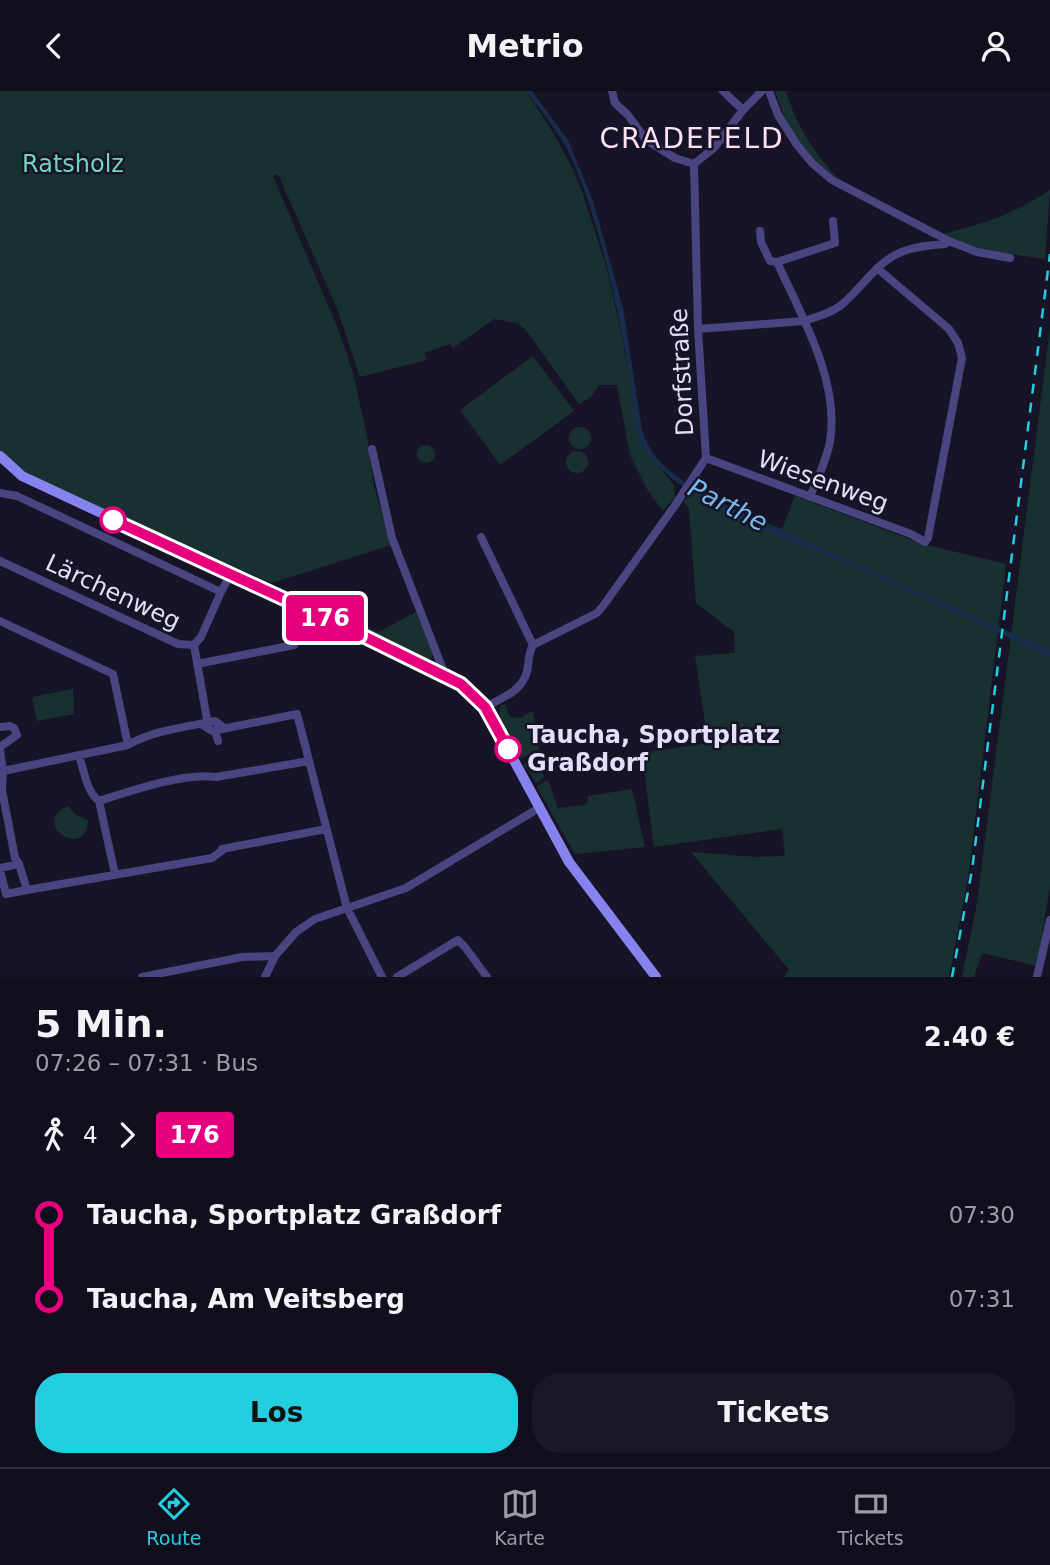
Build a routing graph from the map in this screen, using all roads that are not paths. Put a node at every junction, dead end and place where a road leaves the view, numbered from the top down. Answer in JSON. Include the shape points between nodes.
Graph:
{"nodes":[{"id":1,"x":612,"y":91,"type":"edge"},
{"id":2,"x":723,"y":91,"type":"edge"},
{"id":3,"x":762,"y":91,"type":"edge"},
{"id":4,"x":769,"y":91,"type":"edge"},
{"id":5,"x":743,"y":110,"type":"junction"},
{"id":6,"x":694,"y":164,"type":"junction"},
{"id":7,"x":833,"y":222,"type":"dead end"},
{"id":8,"x":760,"y":231,"type":"dead end"},
{"id":9,"x":949,"y":241,"type":"junction"},
{"id":10,"x":1010,"y":258,"type":"dead end"},
{"id":11,"x":777,"y":262,"type":"junction"},
{"id":12,"x":877,"y":268,"type":"junction"},
{"id":13,"x":804,"y":321,"type":"junction"},
{"id":14,"x":698,"y":329,"type":"junction"},
{"id":15,"x":372,"y":449,"type":"dead end"},
{"id":16,"x":0,"y":456,"type":"edge"},
{"id":17,"x":706,"y":458,"type":"junction"},
{"id":18,"x":0,"y":493,"type":"edge"},
{"id":19,"x":810,"y":497,"type":"junction"},
{"id":20,"x":481,"y":537,"type":"dead end"},
{"id":21,"x":0,"y":561,"type":"edge"},
{"id":22,"x":230,"y":575,"type":"junction"},
{"id":23,"x":222,"y":592,"type":"junction"},
{"id":24,"x":0,"y":621,"type":"edge"},
{"id":25,"x":194,"y":645,"type":"junction"},
{"id":26,"x":294,"y":645,"type":"dead end"},
{"id":27,"x":533,"y":645,"type":"junction"},
{"id":28,"x":197,"y":664,"type":"junction"},
{"id":29,"x":445,"y":675,"type":"junction"},
{"id":30,"x":485,"y":707,"type":"junction"},
{"id":31,"x":0,"y":727,"type":"edge"},
{"id":32,"x":212,"y":727,"type":"junction"},
{"id":33,"x":218,"y":741,"type":"dead end"},
{"id":34,"x":128,"y":745,"type":"junction"},
{"id":35,"x":0,"y":748,"type":"edge"},
{"id":36,"x":79,"y":756,"type":"junction"},
{"id":37,"x":309,"y":761,"type":"junction"},
{"id":38,"x":3,"y":771,"type":"junction"},
{"id":39,"x":1,"y":791,"type":"edge"},
{"id":40,"x":99,"y":801,"type":"junction"},
{"id":41,"x":539,"y":808,"type":"junction"},
{"id":42,"x":326,"y":829,"type":"junction"},
{"id":43,"x":19,"y":864,"type":"junction"},
{"id":44,"x":0,"y":869,"type":"edge"},
{"id":45,"x":115,"y":874,"type":"junction"},
{"id":46,"x":27,"y":890,"type":"junction"},
{"id":47,"x":347,"y":908,"type":"junction"},
{"id":48,"x":1050,"y":920,"type":"edge"},
{"id":49,"x":275,"y":956,"type":"junction"},
{"id":50,"x":142,"y":977,"type":"edge"},
{"id":51,"x":265,"y":977,"type":"edge"},
{"id":52,"x":382,"y":977,"type":"edge"},
{"id":53,"x":397,"y":977,"type":"edge"},
{"id":54,"x":487,"y":977,"type":"edge"},
{"id":55,"x":656,"y":977,"type":"edge"},
{"id":56,"x":1037,"y":977,"type":"edge"}],
"edges":[{"from":1,"to":6,"type":"street","via":[[615,103],[646,140]]},
{"from":2,"to":5,"type":"street"},
{"from":3,"to":5,"type":"street"},
{"from":4,"to":9,"type":"street","via":[[778,115],[811,163],[832,180]]},
{"from":5,"to":6,"type":"street","via":[[715,148]]},
{"from":6,"to":14,"type":"street","name":"Dorfstraße"},
{"from":7,"to":11,"type":"street","via":[[835,243]]},
{"from":8,"to":11,"type":"street","via":[[770,261]]},
{"from":9,"to":10,"type":"street"},
{"from":9,"to":12,"type":"street","via":[[906,250]]},
{"from":11,"to":13,"type":"street"},
{"from":12,"to":13,"type":"street","via":[[839,306]]},
{"from":12,"to":19,"type":"street","name":"Wiesenweg","via":[[949,329],[962,358],[928,538],[925,542]]},
{"from":13,"to":14,"type":"street"},
{"from":13,"to":19,"type":"street","via":[[826,375],[831,439]]},
{"from":14,"to":17,"type":"street","name":"Dorfstraße"},
{"from":15,"to":29,"type":"street","via":[[392,538]]},
{"from":16,"to":22,"type":"street","via":[[22,476]]},
{"from":17,"to":19,"type":"street","name":"Wiesenweg"},
{"from":17,"to":27,"type":"street","name":"Dorfstraße","via":[[597,613]]},
{"from":18,"to":23,"type":"street","via":[[17,496]]},
{"from":20,"to":27,"type":"street"},
{"from":21,"to":25,"type":"street","name":"Lärchenweg","via":[[178,644]]},
{"from":22,"to":23,"type":"street","name":"Lärchenweg"},
{"from":22,"to":29,"type":"street"},
{"from":23,"to":25,"type":"street","name":"Lärchenweg"},
{"from":24,"to":34,"type":"street","via":[[113,674]]},
{"from":25,"to":28,"type":"street"},
{"from":26,"to":28,"type":"street"},
{"from":27,"to":30,"type":"street","via":[[522,685]]},
{"from":28,"to":32,"type":"street"},
{"from":29,"to":30,"type":"street"},
{"from":30,"to":41,"type":"street"},
{"from":31,"to":35,"type":"street","via":[[10,726],[17,735]]},
{"from":32,"to":33,"type":"street"},
{"from":32,"to":34,"type":"street","via":[[143,736]]},
{"from":32,"to":37,"type":"street","via":[[297,714]]},
{"from":34,"to":36,"type":"street"},
{"from":35,"to":38,"type":"street"},
{"from":36,"to":38,"type":"street"},
{"from":36,"to":40,"type":"street","via":[[91,792]]},
{"from":37,"to":40,"type":"street","via":[[216,777],[203,775]]},
{"from":37,"to":42,"type":"street"},
{"from":38,"to":39,"type":"street"},
{"from":39,"to":43,"type":"street"},
{"from":40,"to":45,"type":"street"},
{"from":41,"to":47,"type":"street","via":[[405,888]]},
{"from":41,"to":55,"type":"street","via":[[569,862]]},
{"from":42,"to":45,"type":"street","via":[[225,849],[212,858]]},
{"from":42,"to":47,"type":"street"},
{"from":43,"to":44,"type":"street"},
{"from":43,"to":46,"type":"street"},
{"from":44,"to":46,"type":"street","via":[[6,894]]},
{"from":45,"to":46,"type":"street"},
{"from":47,"to":49,"type":"street","via":[[315,919]]},
{"from":47,"to":52,"type":"street"},
{"from":48,"to":56,"type":"street"},
{"from":49,"to":50,"type":"street","via":[[242,957]]},
{"from":49,"to":51,"type":"street"},
{"from":53,"to":54,"type":"street","via":[[458,940]]}]}
